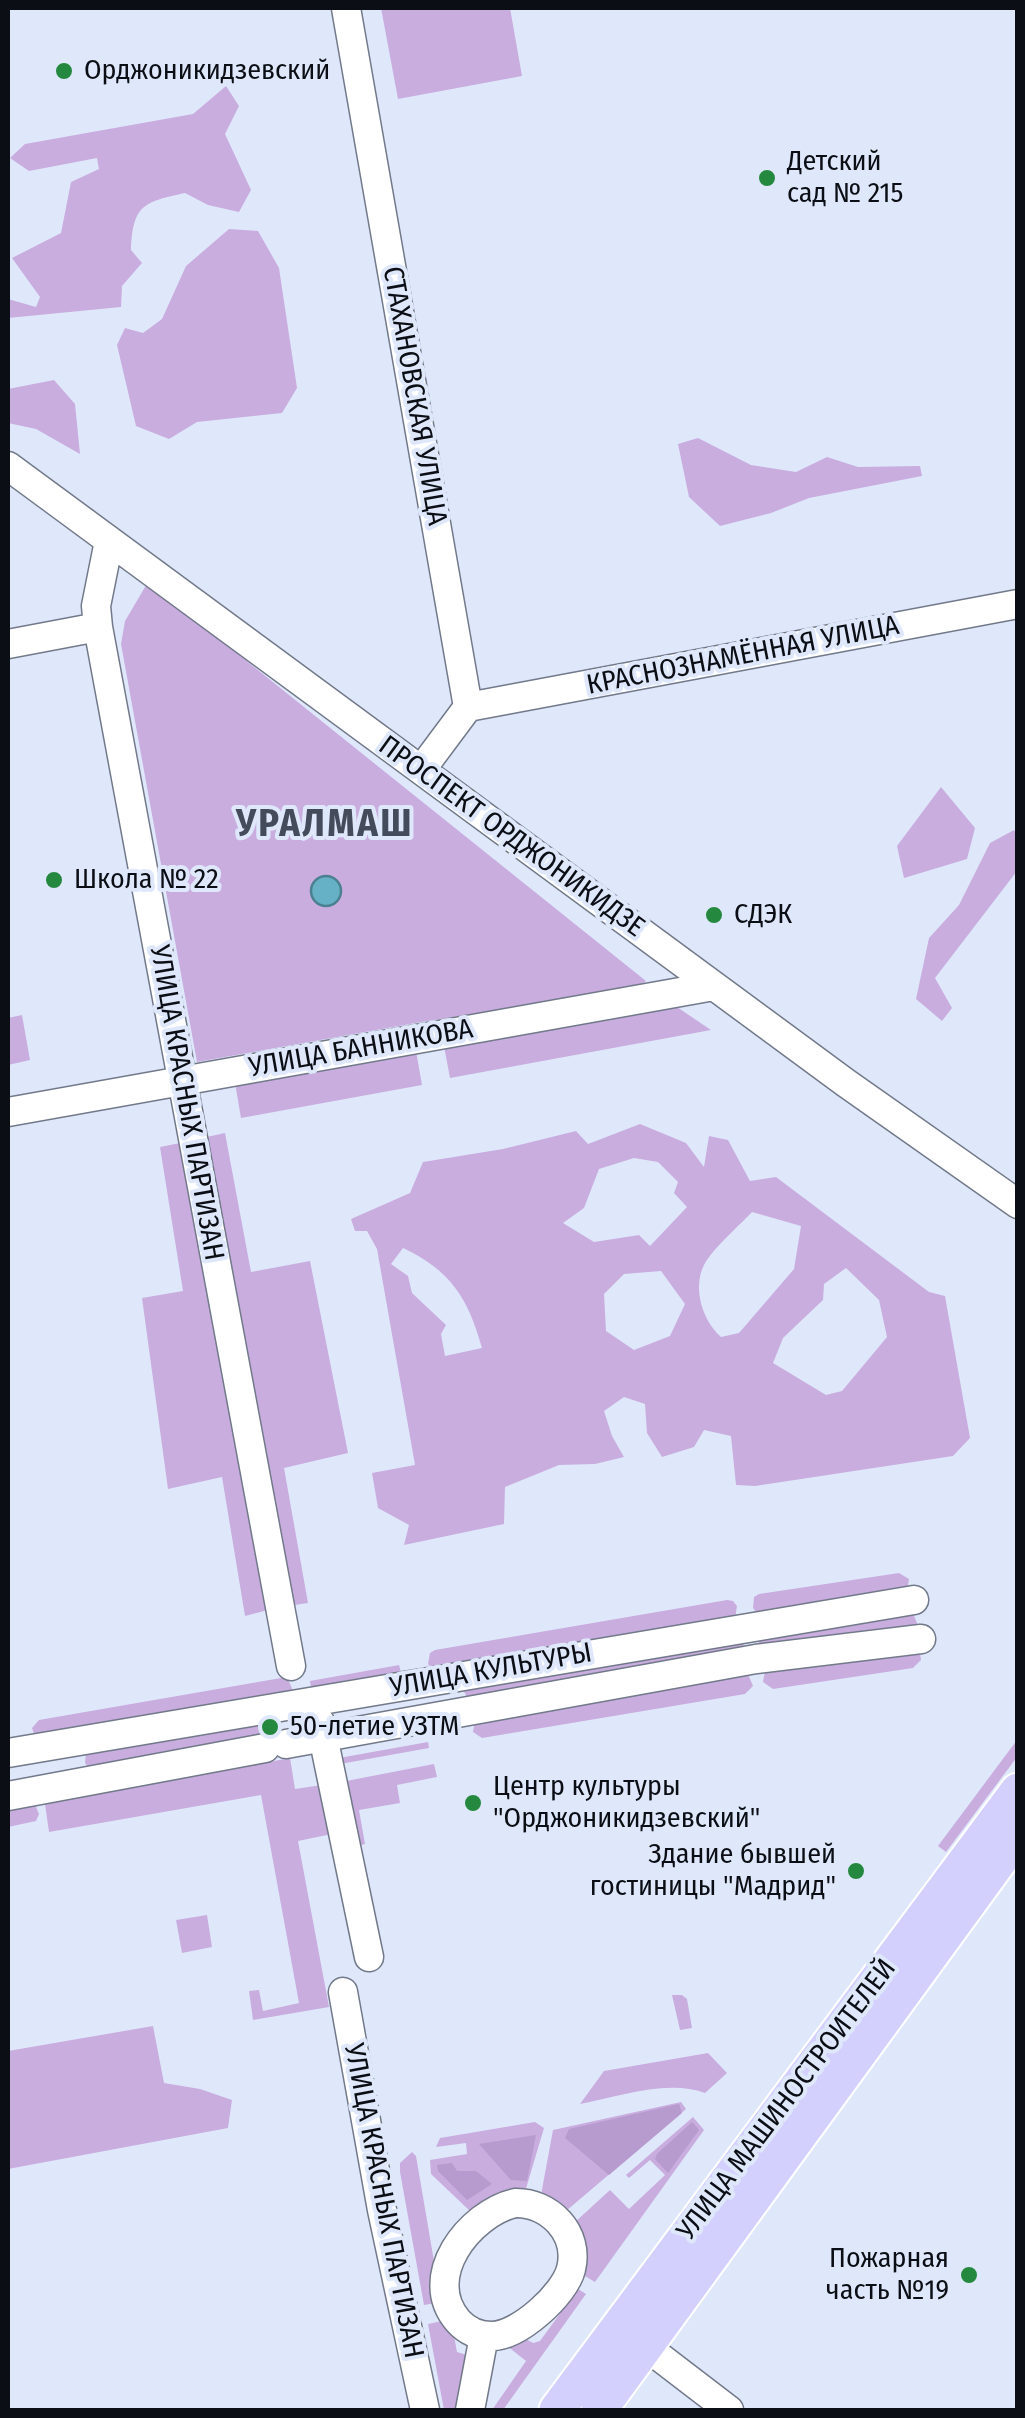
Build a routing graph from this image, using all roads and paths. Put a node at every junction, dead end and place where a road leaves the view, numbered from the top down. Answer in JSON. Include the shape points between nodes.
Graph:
{"nodes":[{"id":1,"x":346,"y":8,"type":"edge"},
{"id":2,"x":8,"y":466,"type":"edge"},
{"id":3,"x":109,"y":541,"type":"junction"},
{"id":4,"x":1018,"y":604,"type":"edge"},
{"id":5,"x":98,"y":628,"type":"junction"},
{"id":6,"x":8,"y":644,"type":"edge"},
{"id":7,"x":468,"y":707,"type":"junction"},
{"id":8,"x":421,"y":770,"type":"junction"},
{"id":9,"x":714,"y":986,"type":"junction"},
{"id":10,"x":182,"y":1081,"type":"junction"},
{"id":11,"x":8,"y":1112,"type":"edge"},
{"id":12,"x":1018,"y":1204,"type":"edge"},
{"id":13,"x":914,"y":1600,"type":"dead end"},
{"id":14,"x":921,"y":1639,"type":"dead end"},
{"id":15,"x":291,"y":1666,"type":"dead end"},
{"id":16,"x":316,"y":1701,"type":"junction"},
{"id":17,"x":322,"y":1738,"type":"junction"},
{"id":18,"x":8,"y":1753,"type":"edge"},
{"id":19,"x":1018,"y":1790,"type":"edge"},
{"id":20,"x":8,"y":1796,"type":"edge"},
{"id":21,"x":1018,"y":1836,"type":"edge"},
{"id":22,"x":368,"y":1957,"type":"dead end"},
{"id":23,"x":343,"y":1992,"type":"dead end"},
{"id":24,"x":484,"y":2336,"type":"junction"},
{"id":25,"x":632,"y":2337,"type":"junction"},
{"id":26,"x":425,"y":2410,"type":"edge"},
{"id":27,"x":470,"y":2410,"type":"edge"},
{"id":28,"x":558,"y":2410,"type":"edge"},
{"id":29,"x":599,"y":2410,"type":"edge"},
{"id":30,"x":729,"y":2410,"type":"edge"}],
"edges":[{"from":1,"to":7,"type":"street","name":"СТАХАНОВСКАЯ УЛИЦА"},
{"from":2,"to":3,"type":"street","name":"ПРОСПЕКТ ОРДЖОНИКИДЗЕ"},
{"from":3,"to":5,"type":"street","name":"УЛИЦА КРАСНЫХ ПАРТИЗАН"},
{"from":3,"to":8,"type":"street","name":"ПРОСПЕКТ ОРДЖОНИКИДЗЕ"},
{"from":4,"to":7,"type":"street","name":"КРАСНОЗНАМЁННАЯ УЛИЦА"},
{"from":5,"to":6,"type":"street"},
{"from":5,"to":10,"type":"street","name":"УЛИЦА КРАСНЫХ ПАРТИЗАН"},
{"from":7,"to":8,"type":"street"},
{"from":8,"to":9,"type":"street","name":"ПРОСПЕКТ ОРДЖОНИКИДЗЕ"},
{"from":9,"to":10,"type":"street","name":"УЛИЦА БАННИКОВА"},
{"from":9,"to":12,"type":"street","name":"ПРОСПЕКТ ОРДЖОНИКИДЗЕ"},
{"from":10,"to":11,"type":"street","name":"УЛИЦА БАННИКОВА"},
{"from":10,"to":15,"type":"street","name":"УЛИЦА КРАСНЫХ ПАРТИЗАН"},
{"from":13,"to":16,"type":"street","name":"УЛИЦА КУЛЬТУРЫ"},
{"from":14,"to":17,"type":"street","name":"УЛИЦА КУЛЬТУРЫ","via":[[756,1659]]},
{"from":16,"to":17,"type":"street"},
{"from":16,"to":18,"type":"street","name":"УЛИЦА КУЛЬТУРЫ"},
{"from":17,"to":20,"type":"street","name":"УЛИЦА КУЛЬТУРЫ"},
{"from":17,"to":22,"type":"street"},
{"from":19,"to":25,"type":"main road","name":"УЛИЦА МАШИНОСТРОИТЕЛЕЙ"},
{"from":21,"to":25,"type":"main road","name":"УЛИЦА МАШИНОСТРОИТЕЛЕЙ"},
{"from":23,"to":26,"type":"street","name":"УЛИЦА КРАСНЫХ ПАРТИЗАН"},
{"from":24,"to":24,"type":"street","via":[[465,2328],[448,2306],[450,2257],[498,2208],[515,2202],[539,2206],[565,2230],[570,2273],[526,2324]]},
{"from":24,"to":27,"type":"street"},
{"from":25,"to":28,"type":"main road","name":"УЛИЦА МАШИНОСТРОИТЕЛЕЙ"},
{"from":25,"to":29,"type":"main road","name":"УЛИЦА МАШИНОСТРОИТЕЛЕЙ"},
{"from":25,"to":30,"type":"street"}]}
